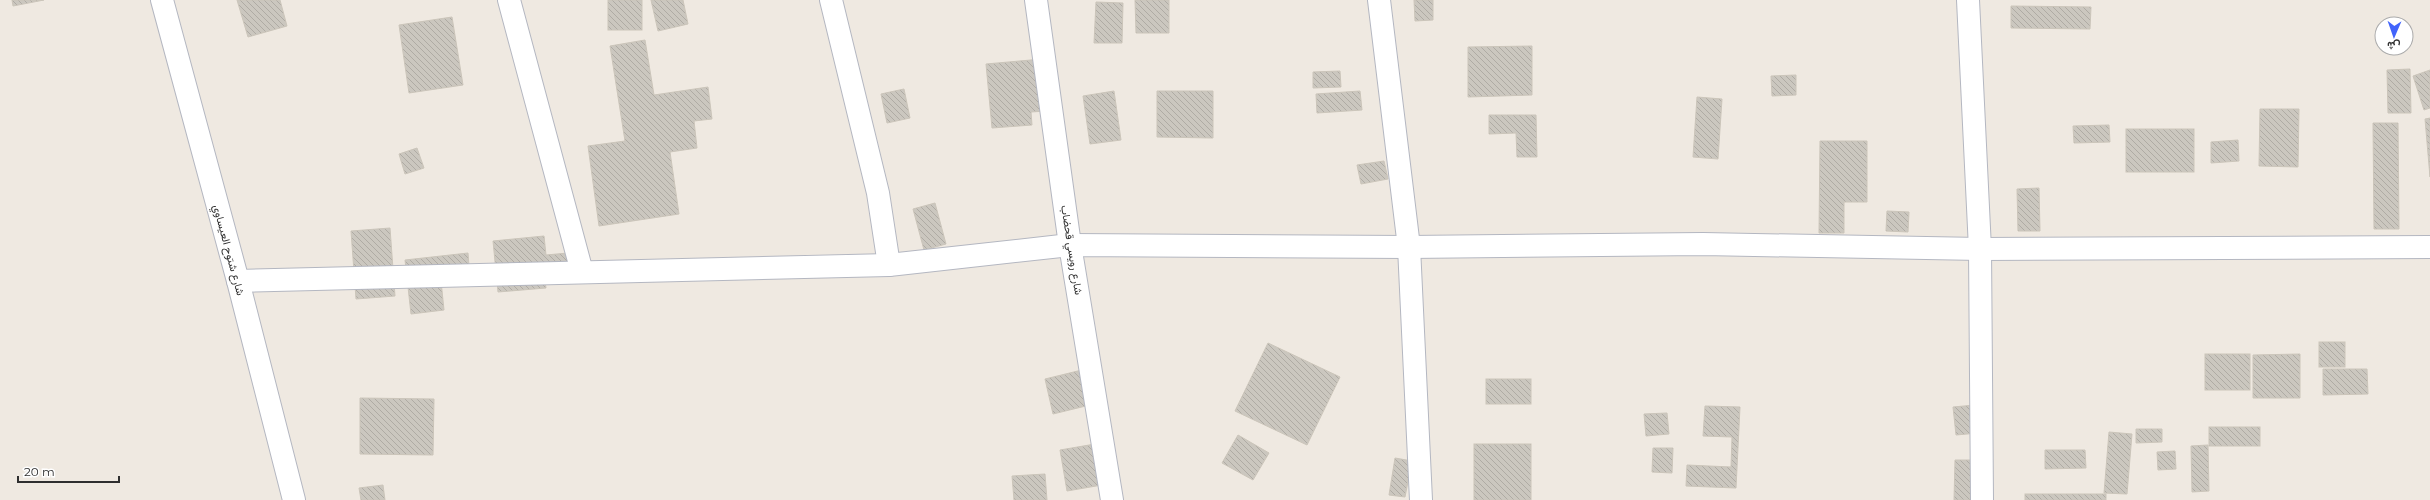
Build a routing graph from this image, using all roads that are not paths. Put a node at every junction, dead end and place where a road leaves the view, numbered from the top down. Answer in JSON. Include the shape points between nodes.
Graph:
{"nodes":[{"id":1,"x":162,"y":0,"type":"edge"},
{"id":2,"x":508,"y":0,"type":"edge"},
{"id":3,"x":831,"y":0,"type":"edge"},
{"id":4,"x":1036,"y":0,"type":"edge"},
{"id":5,"x":1379,"y":0,"type":"edge"},
{"id":6,"x":1968,"y":0,"type":"edge"},
{"id":7,"x":1070,"y":245,"type":"junction"},
{"id":8,"x":1410,"y":247,"type":"junction"},
{"id":9,"x":2430,"y":247,"type":"edge"},
{"id":10,"x":1980,"y":249,"type":"junction"},
{"id":11,"x":889,"y":265,"type":"junction"},
{"id":12,"x":582,"y":272,"type":"junction"},
{"id":13,"x":238,"y":281,"type":"junction"},
{"id":14,"x":294,"y":500,"type":"edge"},
{"id":15,"x":1112,"y":500,"type":"edge"},
{"id":16,"x":1421,"y":500,"type":"edge"},
{"id":17,"x":1982,"y":500,"type":"edge"}],
"edges":[{"from":1,"to":13,"type":"street","name":"شارع شتوح العيساوي"},
{"from":2,"to":12,"type":"street"},
{"from":3,"to":11,"type":"street","via":[[878,194]]},
{"from":4,"to":7,"type":"street","name":"شارع رويسي قحضاب"},
{"from":5,"to":8,"type":"street"},
{"from":6,"to":10,"type":"street"},
{"from":7,"to":8,"type":"street"},
{"from":7,"to":11,"type":"street"},
{"from":7,"to":15,"type":"street","name":"شارع رويسي قحضاب"},
{"from":8,"to":10,"type":"street","via":[[1703,244]]},
{"from":8,"to":16,"type":"street"},
{"from":9,"to":10,"type":"street"},
{"from":10,"to":17,"type":"street"},
{"from":11,"to":12,"type":"street"},
{"from":12,"to":13,"type":"street"},
{"from":13,"to":14,"type":"street","name":"شارع شتوح العيساوي"}]}
